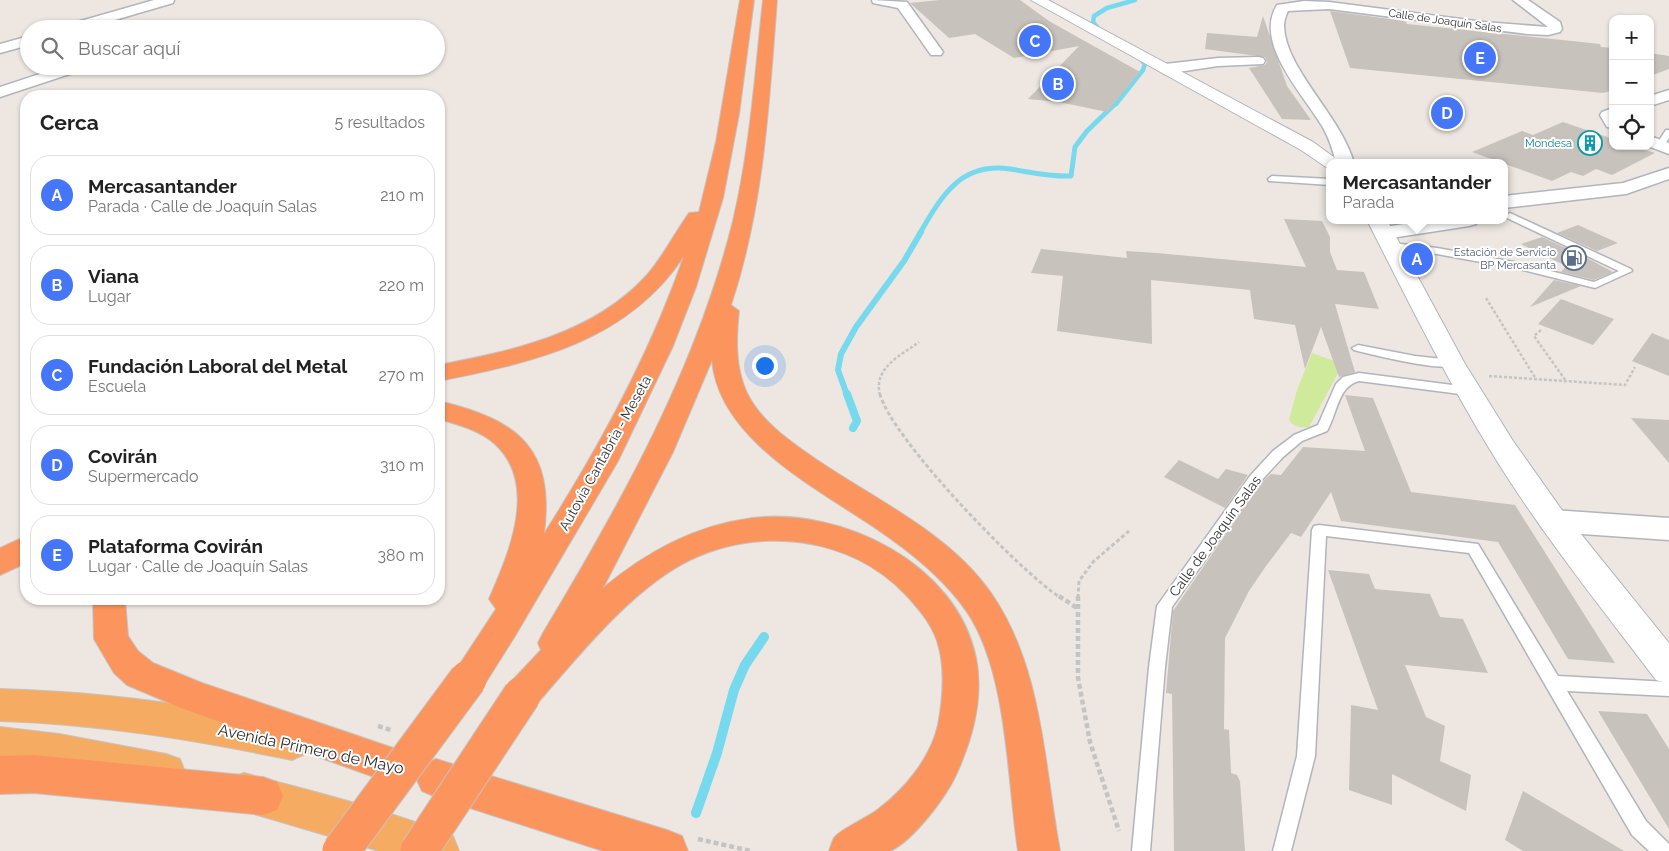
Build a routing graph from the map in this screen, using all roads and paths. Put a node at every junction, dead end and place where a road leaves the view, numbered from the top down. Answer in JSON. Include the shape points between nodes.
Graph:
{"nodes":[{"id":1,"x":168,"y":0,"type":"edge"},
{"id":2,"x":747,"y":0,"type":"edge"},
{"id":3,"x":770,"y":0,"type":"edge"},
{"id":4,"x":878,"y":0,"type":"edge"},
{"id":5,"x":1038,"y":0,"type":"edge"},
{"id":6,"x":1518,"y":0,"type":"edge"},
{"id":7,"x":99,"y":20,"type":"edge"},
{"id":8,"x":20,"y":43,"type":"edge"},
{"id":9,"x":0,"y":49,"type":"edge"},
{"id":10,"x":936,"y":52,"type":"dead end"},
{"id":11,"x":1258,"y":61,"type":"dead end"},
{"id":12,"x":1165,"y":69,"type":"junction"},
{"id":13,"x":52,"y":75,"type":"edge"},
{"id":14,"x":0,"y":92,"type":"edge"},
{"id":15,"x":1669,"y":95,"type":"edge"},
{"id":16,"x":1654,"y":100,"type":"edge"},
{"id":17,"x":1327,"y":159,"type":"edge"},
{"id":18,"x":1346,"y":159,"type":"edge"},
{"id":19,"x":1669,"y":173,"type":"edge"},
{"id":20,"x":719,"y":176,"type":"junction"},
{"id":21,"x":1272,"y":179,"type":"dead end"},
{"id":22,"x":1326,"y":182,"type":"edge"},
{"id":23,"x":1669,"y":192,"type":"edge"},
{"id":24,"x":1508,"y":211,"type":"edge"},
{"id":25,"x":1508,"y":211,"type":"edge"},
{"id":26,"x":1508,"y":212,"type":"edge"},
{"id":27,"x":1443,"y":224,"type":"edge"},
{"id":28,"x":1385,"y":233,"type":"edge"},
{"id":29,"x":736,"y":250,"type":"junction"},
{"id":30,"x":1486,"y":298,"type":"dead end"},
{"id":31,"x":1541,"y":330,"type":"dead end"},
{"id":32,"x":919,"y":342,"type":"dead end"},
{"id":33,"x":1358,"y":348,"type":"dead end"},
{"id":34,"x":1635,"y":367,"type":"dead end"},
{"id":35,"x":445,"y":372,"type":"edge"},
{"id":36,"x":1459,"y":376,"type":"junction"},
{"id":37,"x":1536,"y":379,"type":"junction"},
{"id":38,"x":1566,"y":381,"type":"junction"},
{"id":39,"x":445,"y":412,"type":"edge"},
{"id":40,"x":1553,"y":521,"type":"junction"},
{"id":41,"x":1669,"y":529,"type":"edge"},
{"id":42,"x":1130,"y":531,"type":"dead end"},
{"id":43,"x":20,"y":551,"type":"edge"},
{"id":44,"x":0,"y":563,"type":"edge"},
{"id":45,"x":109,"y":605,"type":"edge"},
{"id":46,"x":1077,"y":608,"type":"junction"},
{"id":47,"x":1669,"y":669,"type":"edge"},
{"id":48,"x":468,"y":679,"type":"junction"},
{"id":49,"x":1553,"y":683,"type":"junction"},
{"id":50,"x":1669,"y":689,"type":"edge"},
{"id":51,"x":522,"y":695,"type":"junction"},
{"id":52,"x":0,"y":705,"type":"edge"},
{"id":53,"x":0,"y":745,"type":"edge"},
{"id":54,"x":390,"y":765,"type":"junction"},
{"id":55,"x":0,"y":775,"type":"edge"},
{"id":56,"x":436,"y":778,"type":"junction"},
{"id":57,"x":262,"y":796,"type":"junction"},
{"id":58,"x":1120,"y":832,"type":"dead end"},
{"id":59,"x":341,"y":851,"type":"edge"},
{"id":60,"x":419,"y":851,"type":"edge"},
{"id":61,"x":438,"y":851,"type":"edge"},
{"id":62,"x":607,"y":851,"type":"edge"},
{"id":63,"x":667,"y":851,"type":"edge"},
{"id":64,"x":850,"y":851,"type":"edge"},
{"id":65,"x":1039,"y":851,"type":"edge"},
{"id":66,"x":1141,"y":851,"type":"edge"},
{"id":67,"x":1282,"y":851,"type":"edge"},
{"id":68,"x":1663,"y":851,"type":"edge"}],
"edges":[{"from":1,"to":7,"type":"street"},
{"from":2,"to":20,"type":"highway","name":"Autovía Cantabria - Meseta"},
{"from":3,"to":29,"type":"highway","via":[[758,136]]},
{"from":4,"to":10,"type":"street","via":[[902,5]]},
{"from":5,"to":12,"type":"street"},
{"from":6,"to":18,"type":"street","name":"Calle de Joaquín Salas","via":[[1555,25],[1555,29],[1504,29],[1332,6],[1301,4],[1282,8],[1277,34],[1286,58],[1326,119]]},
{"from":8,"to":9,"type":"street"},
{"from":11,"to":12,"type":"street"},
{"from":12,"to":17,"type":"street"},
{"from":13,"to":14,"type":"street"},
{"from":15,"to":16,"type":"street"},
{"from":19,"to":24,"type":"street","via":[[1626,188]]},
{"from":20,"to":35,"type":"highway","via":[[683,242],[652,283],[620,310],[545,347]]},
{"from":20,"to":48,"type":"highway","name":"Autovía Cantabria - Meseta","via":[[687,281],[643,387],[565,528]]},
{"from":21,"to":22,"type":"lane"},
{"from":23,"to":25,"type":"street","via":[[1634,199]]},
{"from":26,"to":28,"type":"lane","via":[[1627,272],[1596,285],[1437,251]]},
{"from":27,"to":28,"type":"street"},
{"from":28,"to":36,"type":"street"},
{"from":29,"to":51,"type":"highway","via":[[711,329],[672,427],[604,559]]},
{"from":29,"to":65,"type":"highway","via":[[725,341],[726,364],[734,393],[752,422],[780,448],[930,553],[978,602],[996,633],[1015,694]]},
{"from":30,"to":37,"type":"path"},
{"from":31,"to":38,"type":"path","via":[[1534,336]]},
{"from":32,"to":46,"type":"path","via":[[889,365],[878,378],[876,387],[884,406],[920,457],[976,517],[1038,581]]},
{"from":33,"to":36,"type":"lane","via":[[1416,360]]},
{"from":34,"to":38,"type":"path","via":[[1625,385]]},
{"from":36,"to":37,"type":"path"},
{"from":36,"to":40,"type":"street"},
{"from":36,"to":66,"type":"lane","name":"Calle de Joaquín Salas","via":[[1359,377],[1347,380],[1337,392],[1323,428],[1298,438],[1278,454],[1255,479],[1181,581],[1165,606]]},
{"from":37,"to":38,"type":"path"},
{"from":39,"to":48,"type":"highway","via":[[474,420],[507,441],[525,462],[533,486],[533,520],[528,543]]},
{"from":40,"to":41,"type":"street"},
{"from":40,"to":47,"type":"street"},
{"from":42,"to":46,"type":"path","via":[[1093,562],[1079,581]]},
{"from":43,"to":44,"type":"highway"},
{"from":45,"to":54,"type":"highway","via":[[111,639],[126,662],[140,674],[194,697]]},
{"from":46,"to":58,"type":"path","via":[[1078,678],[1090,742]]},
{"from":48,"to":59,"type":"highway","name":"Autovía Cantabria - Meseta","bridge":true},
{"from":49,"to":50,"type":"lane"},
{"from":49,"to":67,"type":"lane","via":[[1473,548],[1319,530],[1306,756]]},
{"from":49,"to":68,"type":"lane","via":[[1639,828]]},
{"from":51,"to":60,"type":"highway","bridge":true},
{"from":51,"to":64,"type":"highway","via":[[616,597],[661,562],[690,546],[732,532],[776,528],[823,534],[864,548],[910,578],[946,622],[959,655],[961,695],[952,744],[936,778],[898,821]]},
{"from":52,"to":54,"type":"highway","name":"Avenida Primero de Mayo","via":[[162,718],[297,743]]},
{"from":53,"to":57,"type":"highway","via":[[120,762]]},
{"from":54,"to":56,"type":"highway","name":"Avenida Primero de Mayo"},
{"from":55,"to":57,"type":"highway","via":[[34,774]]},
{"from":56,"to":62,"type":"highway","name":"Avenida Primero de Mayo","via":[[537,817]]},
{"from":56,"to":63,"type":"highway"},
{"from":57,"to":61,"type":"highway"}]}
